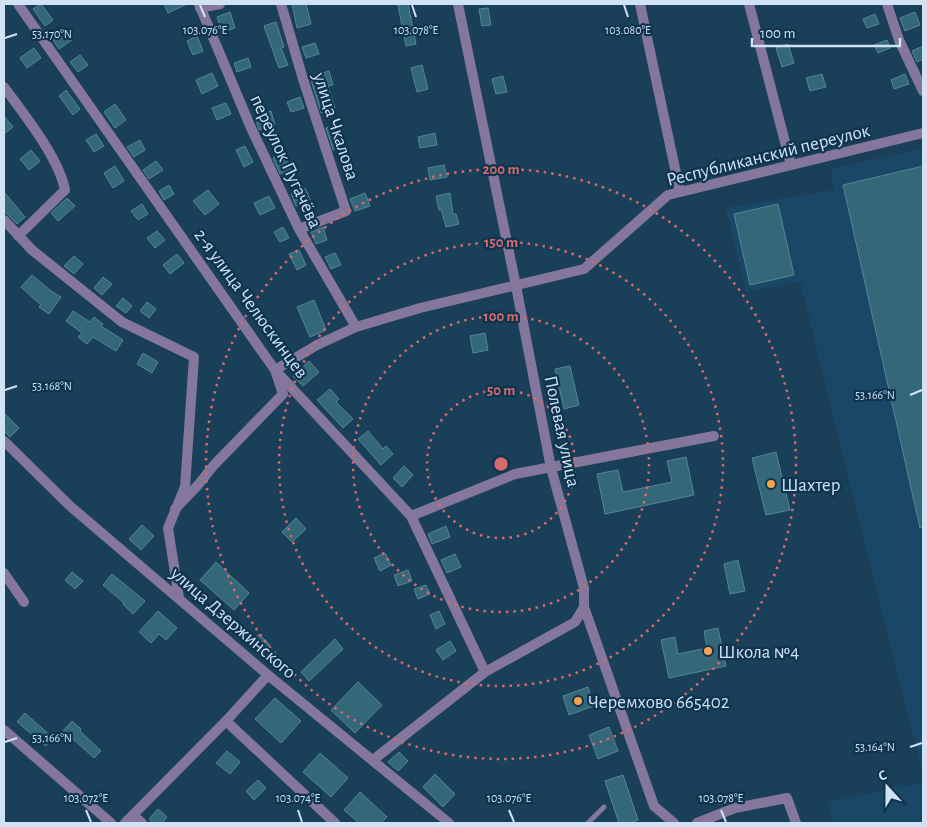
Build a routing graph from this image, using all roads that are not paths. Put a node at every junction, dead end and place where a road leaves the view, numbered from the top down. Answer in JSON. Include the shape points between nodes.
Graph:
{"nodes":[{"id":1,"x":18,"y":4,"type":"edge"},
{"id":2,"x":220,"y":4,"type":"edge"},
{"id":3,"x":281,"y":4,"type":"edge"},
{"id":4,"x":458,"y":4,"type":"edge"},
{"id":5,"x":640,"y":4,"type":"edge"},
{"id":6,"x":749,"y":4,"type":"edge"},
{"id":7,"x":887,"y":4,"type":"edge"},
{"id":8,"x":199,"y":6,"type":"edge"},
{"id":9,"x":4,"y":88,"type":"edge"},
{"id":10,"x":923,"y":91,"type":"edge"},
{"id":11,"x":923,"y":133,"type":"edge"},
{"id":12,"x":791,"y":165,"type":"junction"},
{"id":13,"x":680,"y":192,"type":"junction"},
{"id":14,"x":4,"y":220,"type":"edge"},
{"id":15,"x":299,"y":229,"type":"junction"},
{"id":16,"x":18,"y":236,"type":"junction"},
{"id":17,"x":516,"y":286,"type":"junction"},
{"id":18,"x":356,"y":327,"type":"junction"},
{"id":19,"x":275,"y":370,"type":"junction"},
{"id":20,"x":714,"y":436,"type":"dead end"},
{"id":21,"x":4,"y":441,"type":"edge"},
{"id":22,"x":551,"y":468,"type":"junction"},
{"id":23,"x":176,"y":509,"type":"junction"},
{"id":24,"x":411,"y":516,"type":"junction"},
{"id":25,"x":4,"y":572,"type":"edge"},
{"id":26,"x":179,"y":598,"type":"junction"},
{"id":27,"x":24,"y":602,"type":"dead end"},
{"id":28,"x":584,"y":606,"type":"junction"},
{"id":29,"x":485,"y":672,"type":"junction"},
{"id":30,"x":268,"y":675,"type":"junction"},
{"id":31,"x":226,"y":721,"type":"junction"},
{"id":32,"x":4,"y":730,"type":"edge"},
{"id":33,"x":373,"y":760,"type":"junction"},
{"id":34,"x":604,"y":807,"type":"dead end"},
{"id":35,"x":133,"y":815,"type":"junction"},
{"id":36,"x":111,"y":823,"type":"edge"},
{"id":37,"x":125,"y":823,"type":"edge"},
{"id":38,"x":142,"y":823,"type":"edge"},
{"id":39,"x":335,"y":823,"type":"edge"},
{"id":40,"x":449,"y":823,"type":"edge"},
{"id":41,"x":588,"y":823,"type":"edge"},
{"id":42,"x":674,"y":823,"type":"edge"},
{"id":43,"x":697,"y":823,"type":"edge"},
{"id":44,"x":796,"y":823,"type":"edge"}],
"edges":[{"from":1,"to":19,"type":"street","name":"2-я улица Челюскинцев"},
{"from":2,"to":8,"type":"street"},
{"from":3,"to":15,"type":"street","name":"улица Чкалова","via":[[346,210]]},
{"from":4,"to":17,"type":"street","name":"Полевая улица"},
{"from":5,"to":13,"type":"street"},
{"from":6,"to":12,"type":"street"},
{"from":7,"to":10,"type":"street","via":[[899,40]]},
{"from":8,"to":15,"type":"street","name":"переулок Пугачёва"},
{"from":9,"to":16,"type":"street","via":[[31,123],[62,178],[65,190]]},
{"from":11,"to":12,"type":"street","name":"Республиканский переулок"},
{"from":12,"to":13,"type":"street","name":"Республиканский переулок"},
{"from":13,"to":17,"type":"street","name":"Республиканский переулок","via":[[668,194],[584,269]]},
{"from":14,"to":16,"type":"street"},
{"from":15,"to":18,"type":"street","name":"переулок Пугачёва"},
{"from":16,"to":23,"type":"street","via":[[122,322],[194,357],[185,487]]},
{"from":17,"to":18,"type":"street","name":"Республиканский переулок","via":[[420,308]]},
{"from":17,"to":22,"type":"street","name":"Полевая улица"},
{"from":18,"to":19,"type":"street","name":"Республиканский переулок"},
{"from":19,"to":23,"type":"street","via":[[283,394]]},
{"from":19,"to":24,"type":"street","name":"2-я улица Челюскинцев"},
{"from":20,"to":22,"type":"street"},
{"from":21,"to":26,"type":"street","name":"улица Дзержинского","via":[[70,506]]},
{"from":22,"to":24,"type":"street","via":[[515,474]]},
{"from":22,"to":28,"type":"street","name":"Полевая улица","via":[[584,588]]},
{"from":23,"to":26,"type":"street","via":[[168,528]]},
{"from":24,"to":29,"type":"street","name":"2-я улица Челюскинцев"},
{"from":25,"to":27,"type":"street"},
{"from":26,"to":30,"type":"street","name":"улица Дзержинского"},
{"from":28,"to":29,"type":"street","via":[[575,622]]},
{"from":28,"to":42,"type":"street","name":"Полевая улица","via":[[654,806]]},
{"from":29,"to":33,"type":"street"},
{"from":30,"to":31,"type":"street"},
{"from":30,"to":33,"type":"street","name":"улица Дзержинского"},
{"from":31,"to":35,"type":"street"},
{"from":31,"to":39,"type":"street"},
{"from":32,"to":36,"type":"street"},
{"from":33,"to":40,"type":"street","name":"улица Дзержинского"},
{"from":34,"to":41,"type":"lane"},
{"from":35,"to":37,"type":"street"},
{"from":35,"to":38,"type":"street"},
{"from":43,"to":44,"type":"street","via":[[734,808],[787,798]]}]}
